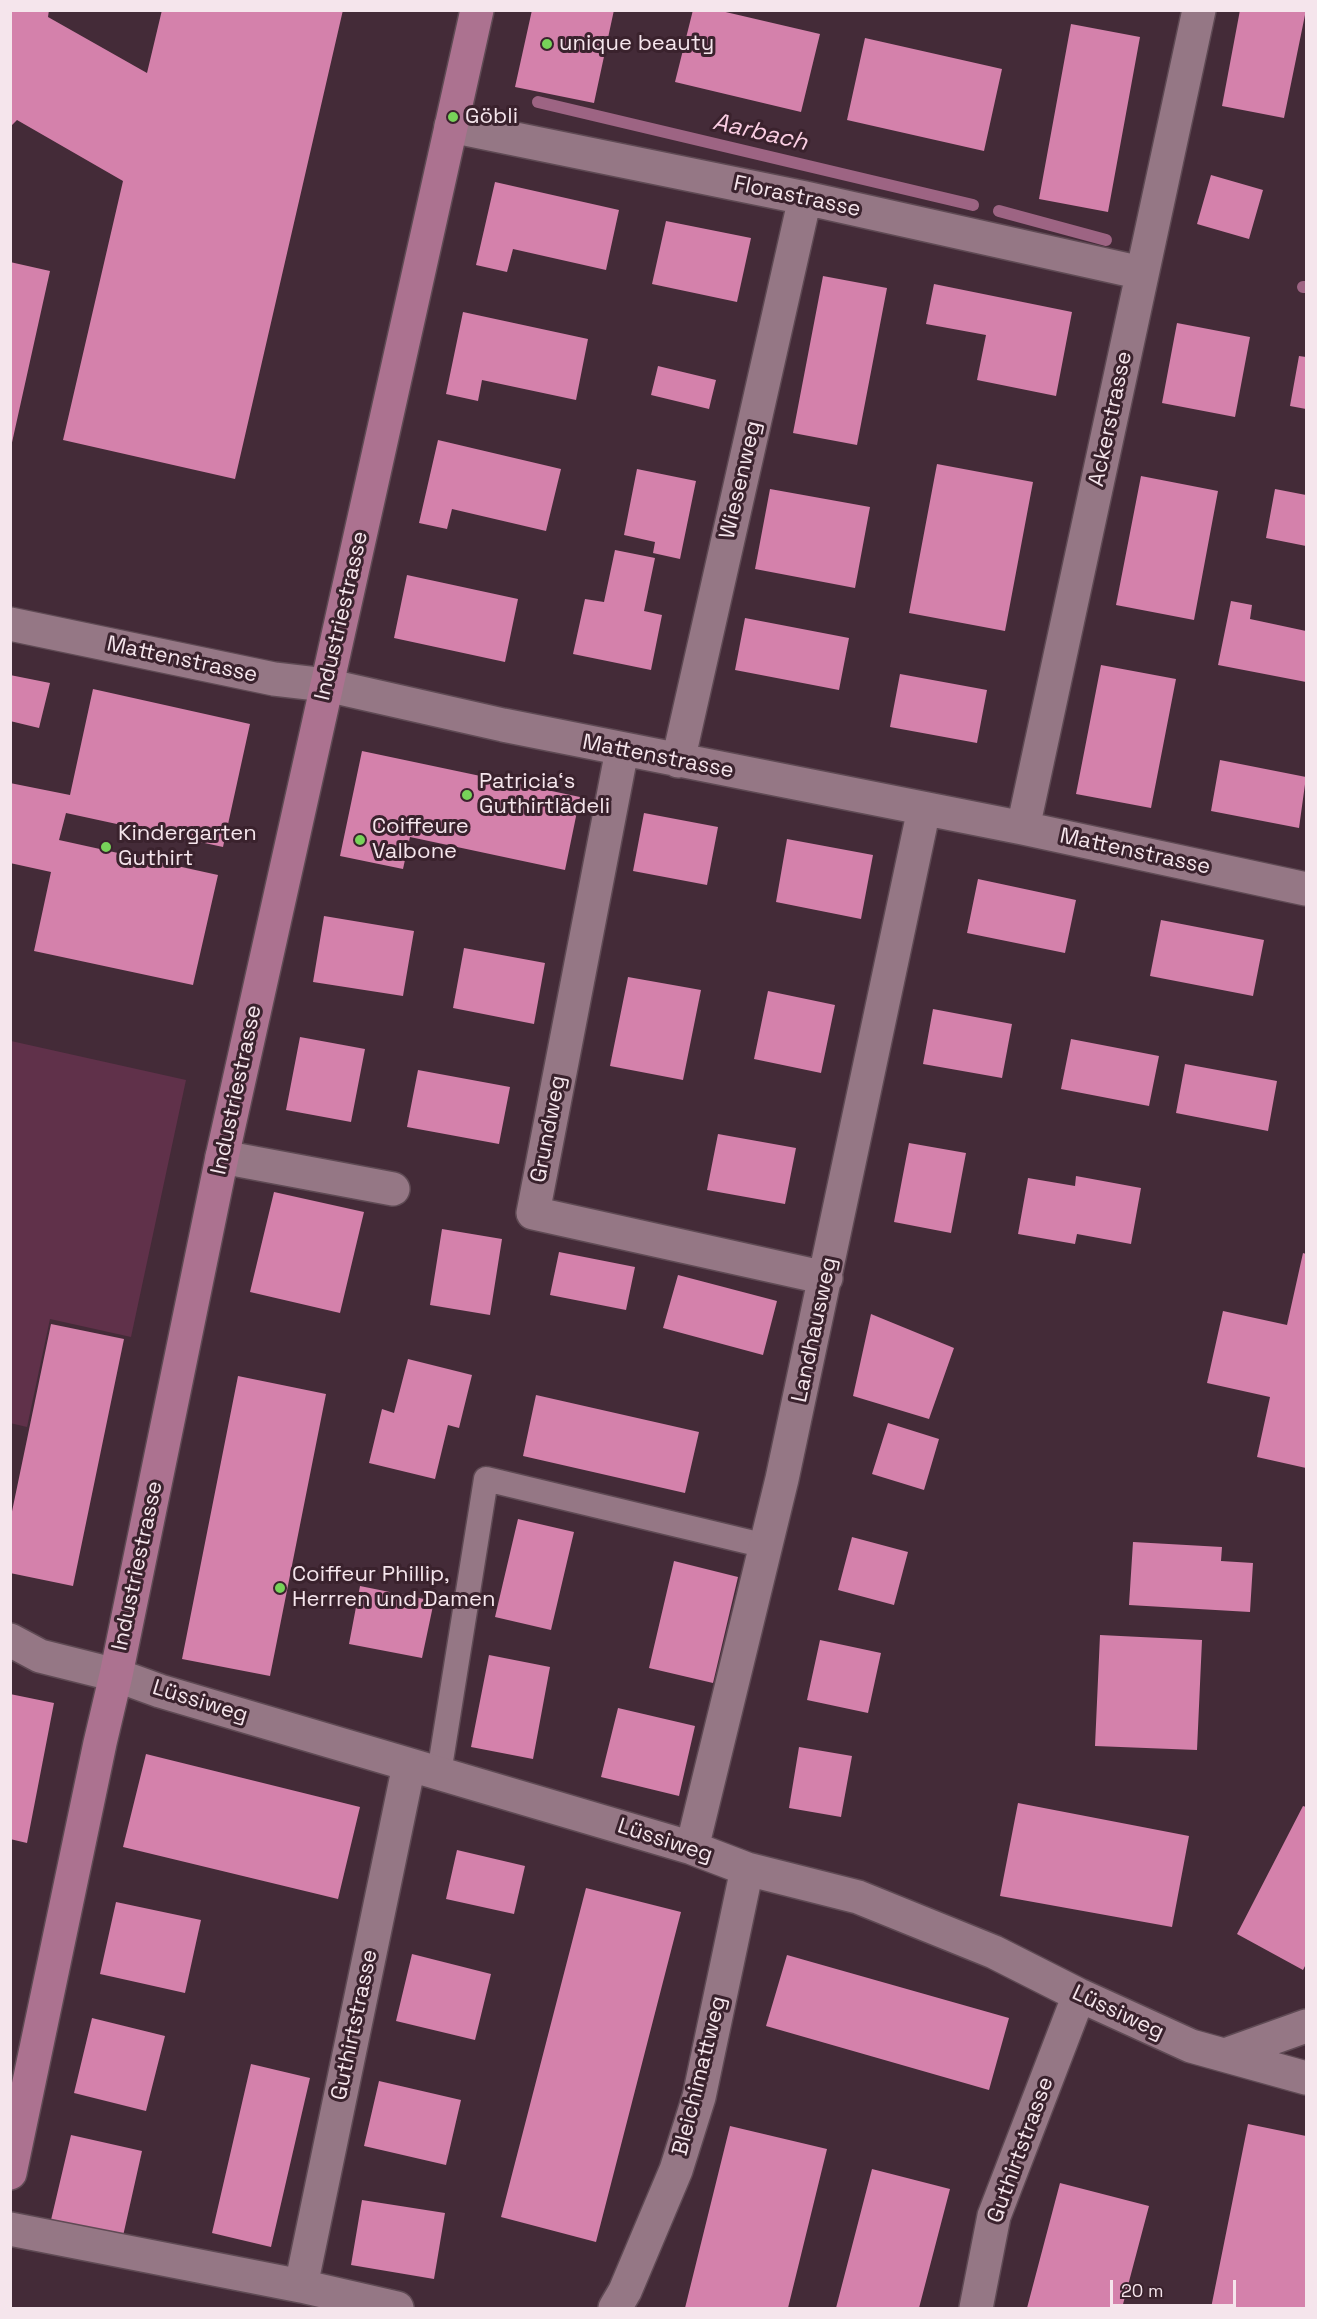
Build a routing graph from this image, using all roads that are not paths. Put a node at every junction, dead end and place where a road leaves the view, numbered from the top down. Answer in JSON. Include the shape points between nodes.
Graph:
{"nodes":[{"id":1,"x":477,"y":10,"type":"edge"},
{"id":2,"x":1199,"y":10,"type":"edge"},
{"id":3,"x":451,"y":126,"type":"junction"},
{"id":4,"x":805,"y":198,"type":"junction"},
{"id":5,"x":1142,"y":273,"type":"junction"},
{"id":6,"x":10,"y":624,"type":"edge"},
{"id":7,"x":326,"y":685,"type":"junction"},
{"id":8,"x":622,"y":750,"type":"junction"},
{"id":9,"x":678,"y":761,"type":"junction"},
{"id":10,"x":924,"y":809,"type":"junction"},
{"id":11,"x":1023,"y":828,"type":"junction"},
{"id":12,"x":1306,"y":889,"type":"edge"},
{"id":13,"x":222,"y":1157,"type":"junction"},
{"id":14,"x":393,"y":1189,"type":"dead end"},
{"id":15,"x":826,"y":1278,"type":"junction"},
{"id":16,"x":766,"y":1546,"type":"junction"},
{"id":17,"x":10,"y":1640,"type":"edge"},
{"id":18,"x":116,"y":1675,"type":"junction"},
{"id":19,"x":424,"y":1769,"type":"junction"},
{"id":20,"x":692,"y":1848,"type":"junction"},
{"id":21,"x":747,"y":1869,"type":"junction"},
{"id":22,"x":1079,"y":1995,"type":"junction"},
{"id":23,"x":1306,"y":2026,"type":"edge"},
{"id":24,"x":1225,"y":2055,"type":"junction"},
{"id":25,"x":1306,"y":2078,"type":"edge"},
{"id":26,"x":10,"y":2173,"type":"edge"},
{"id":27,"x":10,"y":2229,"type":"edge"},
{"id":28,"x":301,"y":2286,"type":"junction"},
{"id":29,"x":397,"y":2308,"type":"edge"},
{"id":30,"x":615,"y":2308,"type":"edge"},
{"id":31,"x":976,"y":2308,"type":"edge"}],
"edges":[{"from":1,"to":3,"type":"street","name":"Industriestrasse"},
{"from":2,"to":5,"type":"street","name":"Ackerstrasse"},
{"from":3,"to":4,"type":"street","name":"Florastrasse"},
{"from":3,"to":7,"type":"street","name":"Industriestrasse"},
{"from":4,"to":5,"type":"street","name":"Florastrasse"},
{"from":4,"to":9,"type":"street","name":"Wiesenweg"},
{"from":5,"to":11,"type":"street","name":"Ackerstrasse"},
{"from":6,"to":7,"type":"street","name":"Mattenstrasse","via":[[274,679]]},
{"from":7,"to":8,"type":"street","name":"Mattenstrasse"},
{"from":7,"to":13,"type":"street","name":"Industriestrasse"},
{"from":8,"to":9,"type":"street","name":"Mattenstrasse"},
{"from":8,"to":15,"type":"street","name":"Grundweg","via":[[533,1213]]},
{"from":9,"to":10,"type":"street","name":"Mattenstrasse"},
{"from":10,"to":11,"type":"street","name":"Mattenstrasse"},
{"from":10,"to":15,"type":"street","name":"Landhausweg"},
{"from":11,"to":12,"type":"street","name":"Mattenstrasse"},
{"from":13,"to":14,"type":"street"},
{"from":13,"to":18,"type":"street","name":"Industriestrasse"},
{"from":15,"to":16,"type":"street","name":"Landhausweg"},
{"from":16,"to":19,"type":"lane","via":[[486,1479]]},
{"from":16,"to":20,"type":"street","name":"Landhausweg"},
{"from":17,"to":18,"type":"street","name":"Lüssiweg","via":[[40,1656]]},
{"from":18,"to":19,"type":"street","name":"Lüssiweg","via":[[160,1692]]},
{"from":18,"to":26,"type":"street","name":"Industriestrasse"},
{"from":19,"to":20,"type":"street","name":"Lüssiweg"},
{"from":19,"to":28,"type":"street","name":"Guthirtstrasse"},
{"from":20,"to":21,"type":"street","name":"Lüssiweg"},
{"from":21,"to":22,"type":"street","name":"Lüssiweg","via":[[858,1897],[994,1952]]},
{"from":21,"to":30,"type":"street","name":"Bleichimattweg","via":[[699,2097],[676,2170]]},
{"from":22,"to":24,"type":"street","name":"Lüssiweg","via":[[1191,2046]]},
{"from":22,"to":31,"type":"street","name":"Guthirtstrasse","via":[[994,2216]]},
{"from":23,"to":24,"type":"street"},
{"from":24,"to":25,"type":"street","name":"Lüssiweg"},
{"from":27,"to":28,"type":"street"},
{"from":28,"to":29,"type":"street"}]}
